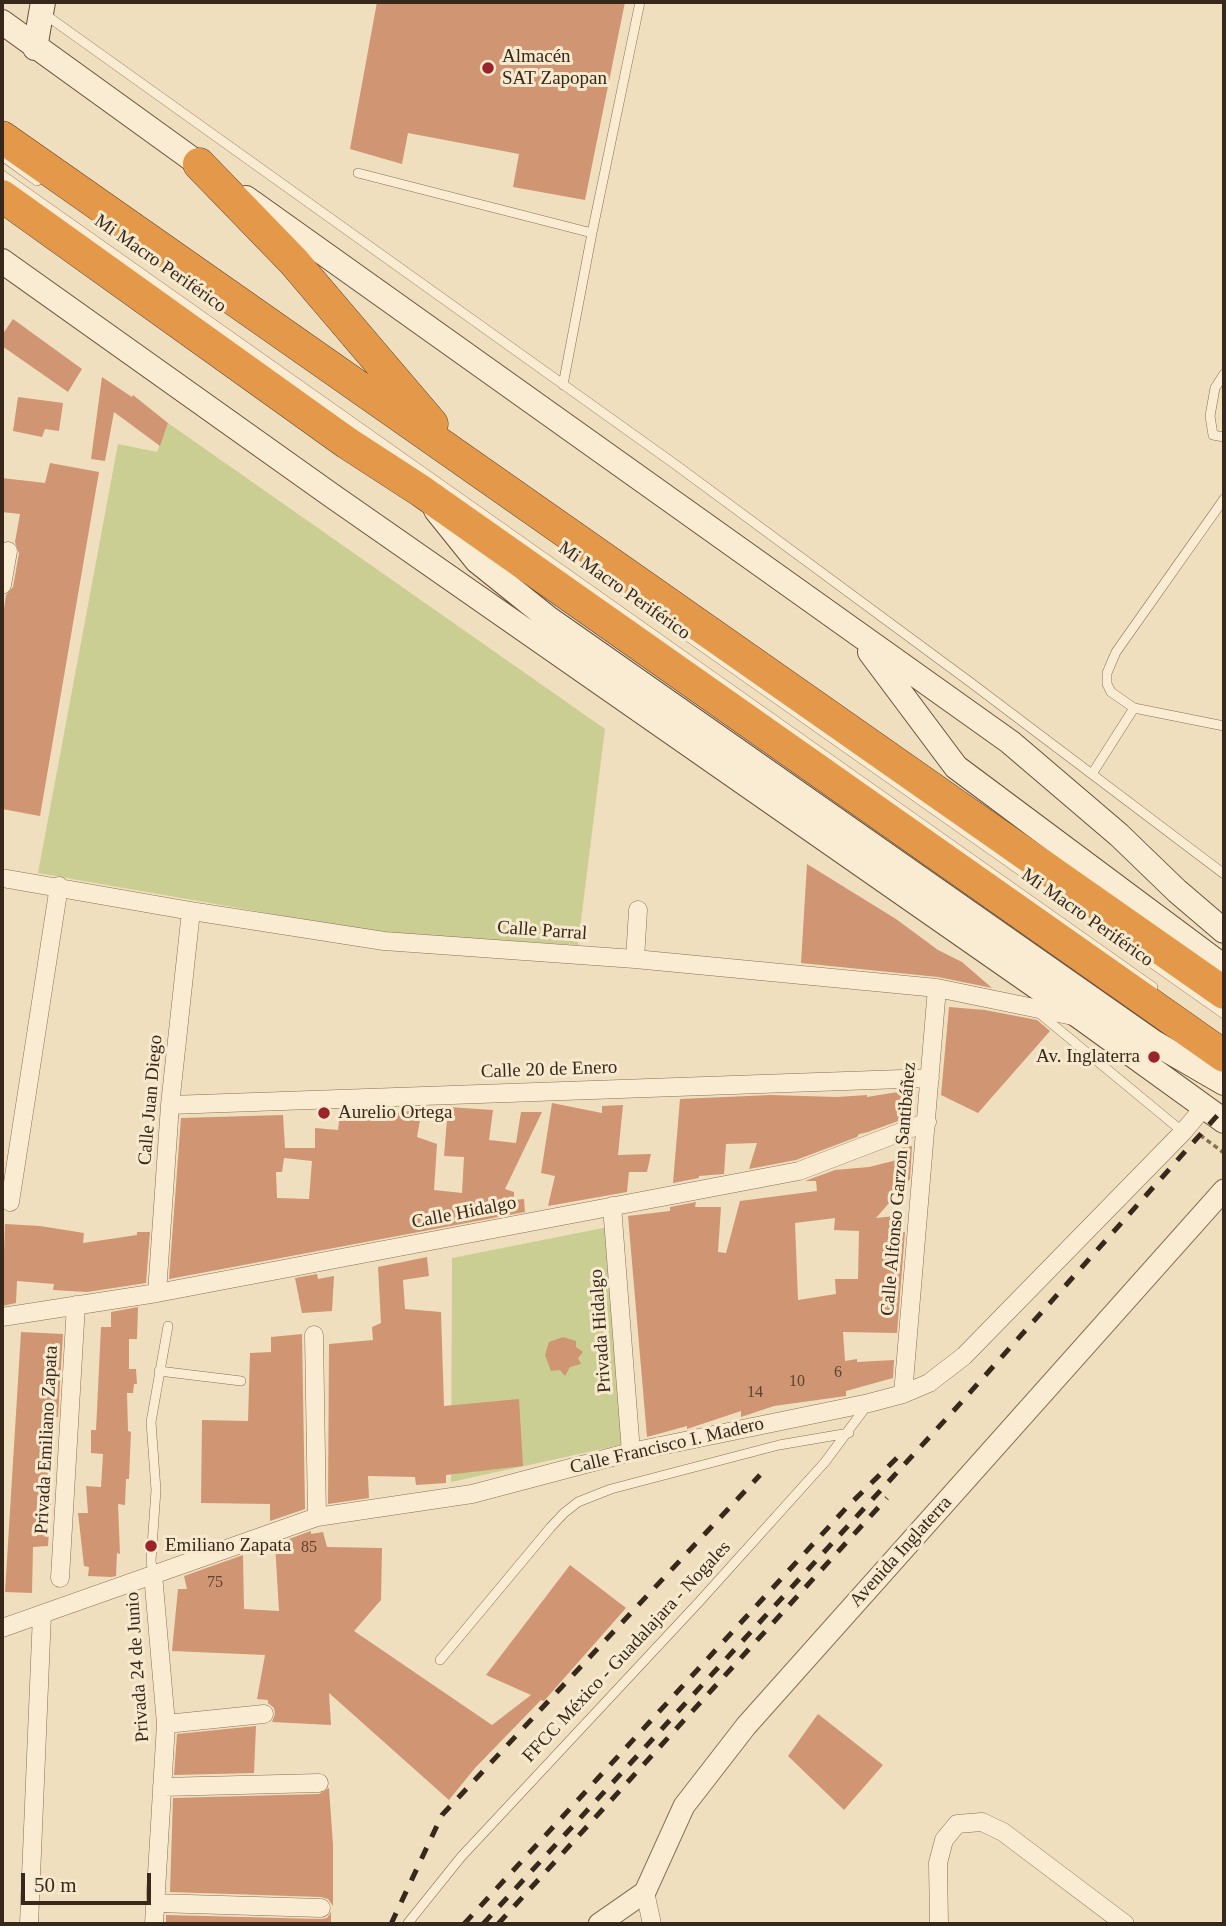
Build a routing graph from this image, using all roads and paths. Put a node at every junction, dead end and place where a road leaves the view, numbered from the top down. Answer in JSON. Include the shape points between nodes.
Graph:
{"nodes":[{"id":1,"x":640,"y":2,"type":"edge"},
{"id":2,"x":42,"y":7,"type":"edge"},
{"id":3,"x":2,"y":22,"type":"edge"},
{"id":4,"x":35,"y":48,"type":"junction"},
{"id":5,"x":2,"y":137,"type":"edge"},
{"id":6,"x":2,"y":156,"type":"edge"},
{"id":7,"x":199,"y":164,"type":"junction"},
{"id":8,"x":358,"y":173,"type":"dead end"},
{"id":9,"x":2,"y":175,"type":"edge"},
{"id":10,"x":46,"y":187,"type":"dead end"},
{"id":11,"x":2,"y":197,"type":"edge"},
{"id":12,"x":592,"y":233,"type":"junction"},
{"id":13,"x":2,"y":261,"type":"edge"},
{"id":14,"x":1224,"y":374,"type":"edge"},
{"id":15,"x":563,"y":385,"type":"junction"},
{"id":16,"x":1224,"y":437,"type":"edge"},
{"id":17,"x":461,"y":457,"type":"junction"},
{"id":18,"x":421,"y":491,"type":"junction"},
{"id":19,"x":1224,"y":499,"type":"edge"},
{"id":20,"x":8,"y":551,"type":"dead end"},
{"id":21,"x":578,"y":560,"type":"dead end"},
{"id":22,"x":2,"y":585,"type":"edge"},
{"id":23,"x":857,"y":635,"type":"junction"},
{"id":24,"x":666,"y":700,"type":"junction"},
{"id":25,"x":1134,"y":708,"type":"junction"},
{"id":26,"x":1224,"y":726,"type":"edge"},
{"id":27,"x":1091,"y":774,"type":"junction"},
{"id":28,"x":734,"y":777,"type":"junction"},
{"id":29,"x":1224,"y":874,"type":"edge"},
{"id":30,"x":2,"y":877,"type":"edge"},
{"id":31,"x":60,"y":886,"type":"junction"},
{"id":32,"x":638,"y":910,"type":"dead end"},
{"id":33,"x":191,"y":911,"type":"junction"},
{"id":34,"x":1224,"y":931,"type":"edge"},
{"id":35,"x":635,"y":959,"type":"junction"},
{"id":36,"x":1224,"y":967,"type":"edge"},
{"id":37,"x":937,"y":988,"type":"junction"},
{"id":38,"x":1224,"y":993,"type":"edge"},
{"id":39,"x":1167,"y":997,"type":"dead end"},
{"id":40,"x":1030,"y":1006,"type":"junction"},
{"id":41,"x":1224,"y":1014,"type":"edge"},
{"id":42,"x":1080,"y":1017,"type":"junction"},
{"id":43,"x":1218,"y":1051,"type":"edge"},
{"id":44,"x":930,"y":1077,"type":"junction"},
{"id":45,"x":1224,"y":1083,"type":"edge"},
{"id":46,"x":170,"y":1105,"type":"junction"},
{"id":47,"x":1214,"y":1114,"type":"edge"},
{"id":48,"x":927,"y":1122,"type":"junction"},
{"id":49,"x":1183,"y":1132,"type":"junction"},
{"id":50,"x":1224,"y":1190,"type":"edge"},
{"id":51,"x":10,"y":1202,"type":"dead end"},
{"id":52,"x":612,"y":1206,"type":"junction"},
{"id":53,"x":157,"y":1293,"type":"junction"},
{"id":54,"x":76,"y":1305,"type":"junction"},
{"id":55,"x":2,"y":1317,"type":"edge"},
{"id":56,"x":168,"y":1326,"type":"dead end"},
{"id":57,"x":314,"y":1335,"type":"dead end"},
{"id":58,"x":159,"y":1371,"type":"junction"},
{"id":59,"x":241,"y":1381,"type":"dead end"},
{"id":60,"x":903,"y":1394,"type":"junction"},
{"id":61,"x":869,"y":1403,"type":"junction"},
{"id":62,"x":849,"y":1433,"type":"junction"},
{"id":63,"x":631,"y":1452,"type":"junction"},
{"id":64,"x":317,"y":1517,"type":"junction"},
{"id":65,"x":153,"y":1574,"type":"junction"},
{"id":66,"x":60,"y":1578,"type":"dead end"},
{"id":67,"x":42,"y":1614,"type":"junction"},
{"id":68,"x":2,"y":1628,"type":"edge"},
{"id":69,"x":440,"y":1660,"type":"dead end"},
{"id":70,"x":264,"y":1714,"type":"dead end"},
{"id":71,"x":166,"y":1724,"type":"junction"},
{"id":72,"x":319,"y":1783,"type":"dead end"},
{"id":73,"x":162,"y":1787,"type":"junction"},
{"id":74,"x":645,"y":1892,"type":"junction"},
{"id":75,"x":156,"y":1903,"type":"junction"},
{"id":76,"x":321,"y":1908,"type":"dead end"},
{"id":77,"x":408,"y":1923,"type":"edge"},
{"id":78,"x":29,"y":1924,"type":"edge"},
{"id":79,"x":154,"y":1924,"type":"edge"},
{"id":80,"x":599,"y":1924,"type":"edge"},
{"id":81,"x":652,"y":1924,"type":"edge"},
{"id":82,"x":939,"y":1924,"type":"edge"},
{"id":83,"x":1125,"y":1924,"type":"edge"}],
"edges":[{"from":1,"to":12,"type":"lane"},
{"from":2,"to":4,"type":"main road"},
{"from":2,"to":15,"type":"lane"},
{"from":3,"to":4,"type":"main road"},
{"from":4,"to":7,"type":"main road"},
{"from":5,"to":17,"type":"highway"},
{"from":6,"to":10,"type":"lane"},
{"from":7,"to":17,"type":"highway","via":[[294,262]]},
{"from":7,"to":23,"type":"main road"},
{"from":8,"to":12,"type":"lane"},
{"from":9,"to":39,"type":"lane","name":"Mi Macro Periférico"},
{"from":11,"to":18,"type":"highway"},
{"from":12,"to":15,"type":"lane"},
{"from":13,"to":28,"type":"main road"},
{"from":14,"to":16,"type":"lane","via":[[1215,388],[1210,416],[1213,435]]},
{"from":15,"to":27,"type":"lane"},
{"from":17,"to":38,"type":"highway"},
{"from":18,"to":24,"type":"main road","via":[[477,561],[548,618]]},
{"from":18,"to":43,"type":"highway"},
{"from":19,"to":25,"type":"lane","via":[[1116,652],[1107,684]]},
{"from":20,"to":22,"type":"street"},
{"from":21,"to":41,"type":"lane","name":"Mi Macro Periférico"},
{"from":23,"to":34,"type":"main road","via":[[1010,742]]},
{"from":23,"to":36,"type":"main road","via":[[956,767]]},
{"from":24,"to":28,"type":"main road"},
{"from":24,"to":45,"type":"main road","via":[[1154,1043]]},
{"from":25,"to":26,"type":"lane"},
{"from":25,"to":27,"type":"lane"},
{"from":27,"to":29,"type":"lane"},
{"from":28,"to":42,"type":"main road"},
{"from":30,"to":31,"type":"street","name":"Calle Parral"},
{"from":31,"to":33,"type":"street","name":"Calle Parral"},
{"from":31,"to":51,"type":"street"},
{"from":32,"to":35,"type":"street"},
{"from":33,"to":35,"type":"street","name":"Calle Parral","via":[[384,941]]},
{"from":33,"to":46,"type":"street","name":"Calle Juan Diego"},
{"from":35,"to":37,"type":"street","name":"Calle Parral"},
{"from":37,"to":40,"type":"street","name":"Calle Parral"},
{"from":37,"to":44,"type":"street","name":"Calle Alfonso Garzon Santibáñez"},
{"from":40,"to":42,"type":"street","name":"Calle Parral"},
{"from":40,"to":49,"type":"lane"},
{"from":42,"to":47,"type":"main road"},
{"from":44,"to":46,"type":"street","name":"Calle 20 de Enero"},
{"from":44,"to":48,"type":"street","name":"Calle Alfonso Garzon Santibáñez"},
{"from":45,"to":47,"type":"main road","name":"Calle Francisco I. Madero"},
{"from":46,"to":53,"type":"street","name":"Calle Juan Diego"},
{"from":47,"to":49,"type":"street","name":"Calle Francisco I. Madero"},
{"from":48,"to":52,"type":"street","name":"Calle Hidalgo","via":[[799,1171]]},
{"from":48,"to":60,"type":"street","name":"Calle Alfonso Garzon Santibáñez"},
{"from":49,"to":60,"type":"street","name":"Calle Francisco I. Madero","via":[[964,1356],[929,1383]]},
{"from":50,"to":74,"type":"street","name":"Avenida Inglaterra","via":[[746,1726],[684,1806]]},
{"from":52,"to":53,"type":"street","name":"Calle Hidalgo"},
{"from":52,"to":63,"type":"street","name":"Privada Hidalgo"},
{"from":53,"to":54,"type":"street","name":"Calle Hidalgo"},
{"from":54,"to":55,"type":"street","name":"Calle Hidalgo"},
{"from":54,"to":66,"type":"street","name":"Privada Emiliano Zapata"},
{"from":56,"to":58,"type":"lane"},
{"from":57,"to":64,"type":"street"},
{"from":58,"to":59,"type":"lane"},
{"from":58,"to":65,"type":"lane","via":[[151,1422],[156,1490]]},
{"from":60,"to":61,"type":"street","name":"Calle Francisco I. Madero"},
{"from":61,"to":62,"type":"lane","name":"FFCC México - Guadalajara - Nogales"},
{"from":61,"to":63,"type":"street","name":"Calle Francisco I. Madero"},
{"from":62,"to":69,"type":"lane","via":[[779,1445],[611,1489],[578,1502],[550,1528]]},
{"from":62,"to":77,"type":"lane","name":"FFCC México - Guadalajara - Nogales","via":[[461,1857]]},
{"from":63,"to":64,"type":"street","name":"Calle Francisco I. Madero","via":[[472,1494]]},
{"from":64,"to":65,"type":"street","name":"Calle Francisco I. Madero"},
{"from":65,"to":67,"type":"street","name":"Calle Francisco I. Madero"},
{"from":65,"to":71,"type":"street","name":"Privada 24 de Junio"},
{"from":67,"to":68,"type":"street","name":"Calle Francisco I. Madero"},
{"from":67,"to":78,"type":"street"},
{"from":70,"to":71,"type":"street"},
{"from":71,"to":73,"type":"street","name":"Privada 24 de Junio"},
{"from":72,"to":73,"type":"street"},
{"from":73,"to":75,"type":"street","name":"Privada 24 de Junio"},
{"from":74,"to":80,"type":"street"},
{"from":74,"to":81,"type":"street"},
{"from":75,"to":76,"type":"street"},
{"from":75,"to":79,"type":"street","name":"Privada 24 de Junio"},
{"from":82,"to":83,"type":"street","via":[[938,1863],[944,1840],[957,1824],[982,1822],[1003,1832]]}]}
